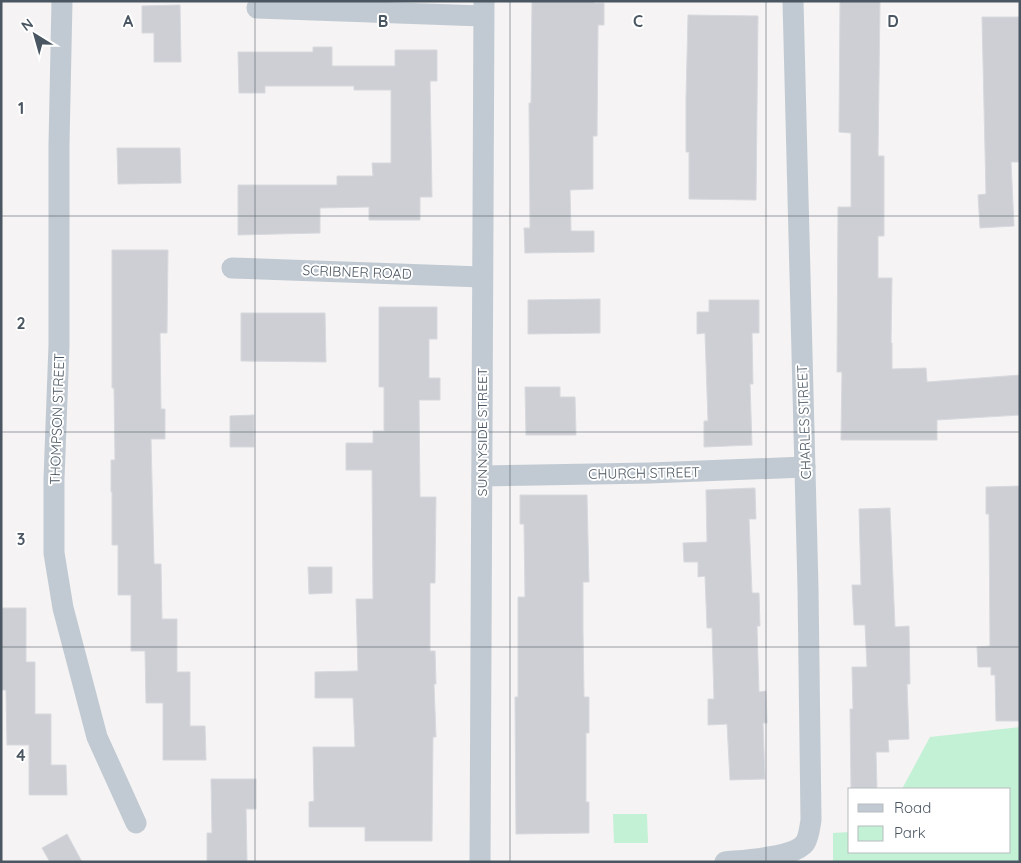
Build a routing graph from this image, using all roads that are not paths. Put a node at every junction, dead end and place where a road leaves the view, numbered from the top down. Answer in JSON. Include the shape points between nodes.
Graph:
{"nodes":[{"id":1,"x":62,"y":1,"type":"edge"},
{"id":2,"x":794,"y":1,"type":"edge"},
{"id":3,"x":257,"y":8,"type":"dead end"},
{"id":4,"x":484,"y":9,"type":"edge"},
{"id":5,"x":232,"y":268,"type":"dead end"},
{"id":6,"x":482,"y":277,"type":"junction"},
{"id":7,"x":805,"y":467,"type":"junction"},
{"id":8,"x":482,"y":476,"type":"junction"},
{"id":9,"x":136,"y":822,"type":"dead end"},
{"id":10,"x":480,"y":862,"type":"edge"},
{"id":11,"x":725,"y":862,"type":"edge"}],
"edges":[{"from":1,"to":9,"type":"street","name":"THOMPSON STREET","via":[[54,553],[63,608],[97,737]]},
{"from":2,"to":7,"type":"street","name":"CHARLES STREET"},
{"from":3,"to":4,"type":"street"},
{"from":4,"to":6,"type":"street","name":"SUNNYSIDE STREET"},
{"from":5,"to":6,"type":"street","name":"SCRIBNER ROAD"},
{"from":6,"to":8,"type":"street","name":"SUNNYSIDE STREET"},
{"from":7,"to":8,"type":"street","name":"CHURCH STREET"},
{"from":7,"to":11,"type":"street","name":"CHARLES STREET","via":[[811,820],[805,842],[793,851]]},
{"from":8,"to":10,"type":"street","name":"SUNNYSIDE STREET"}]}
